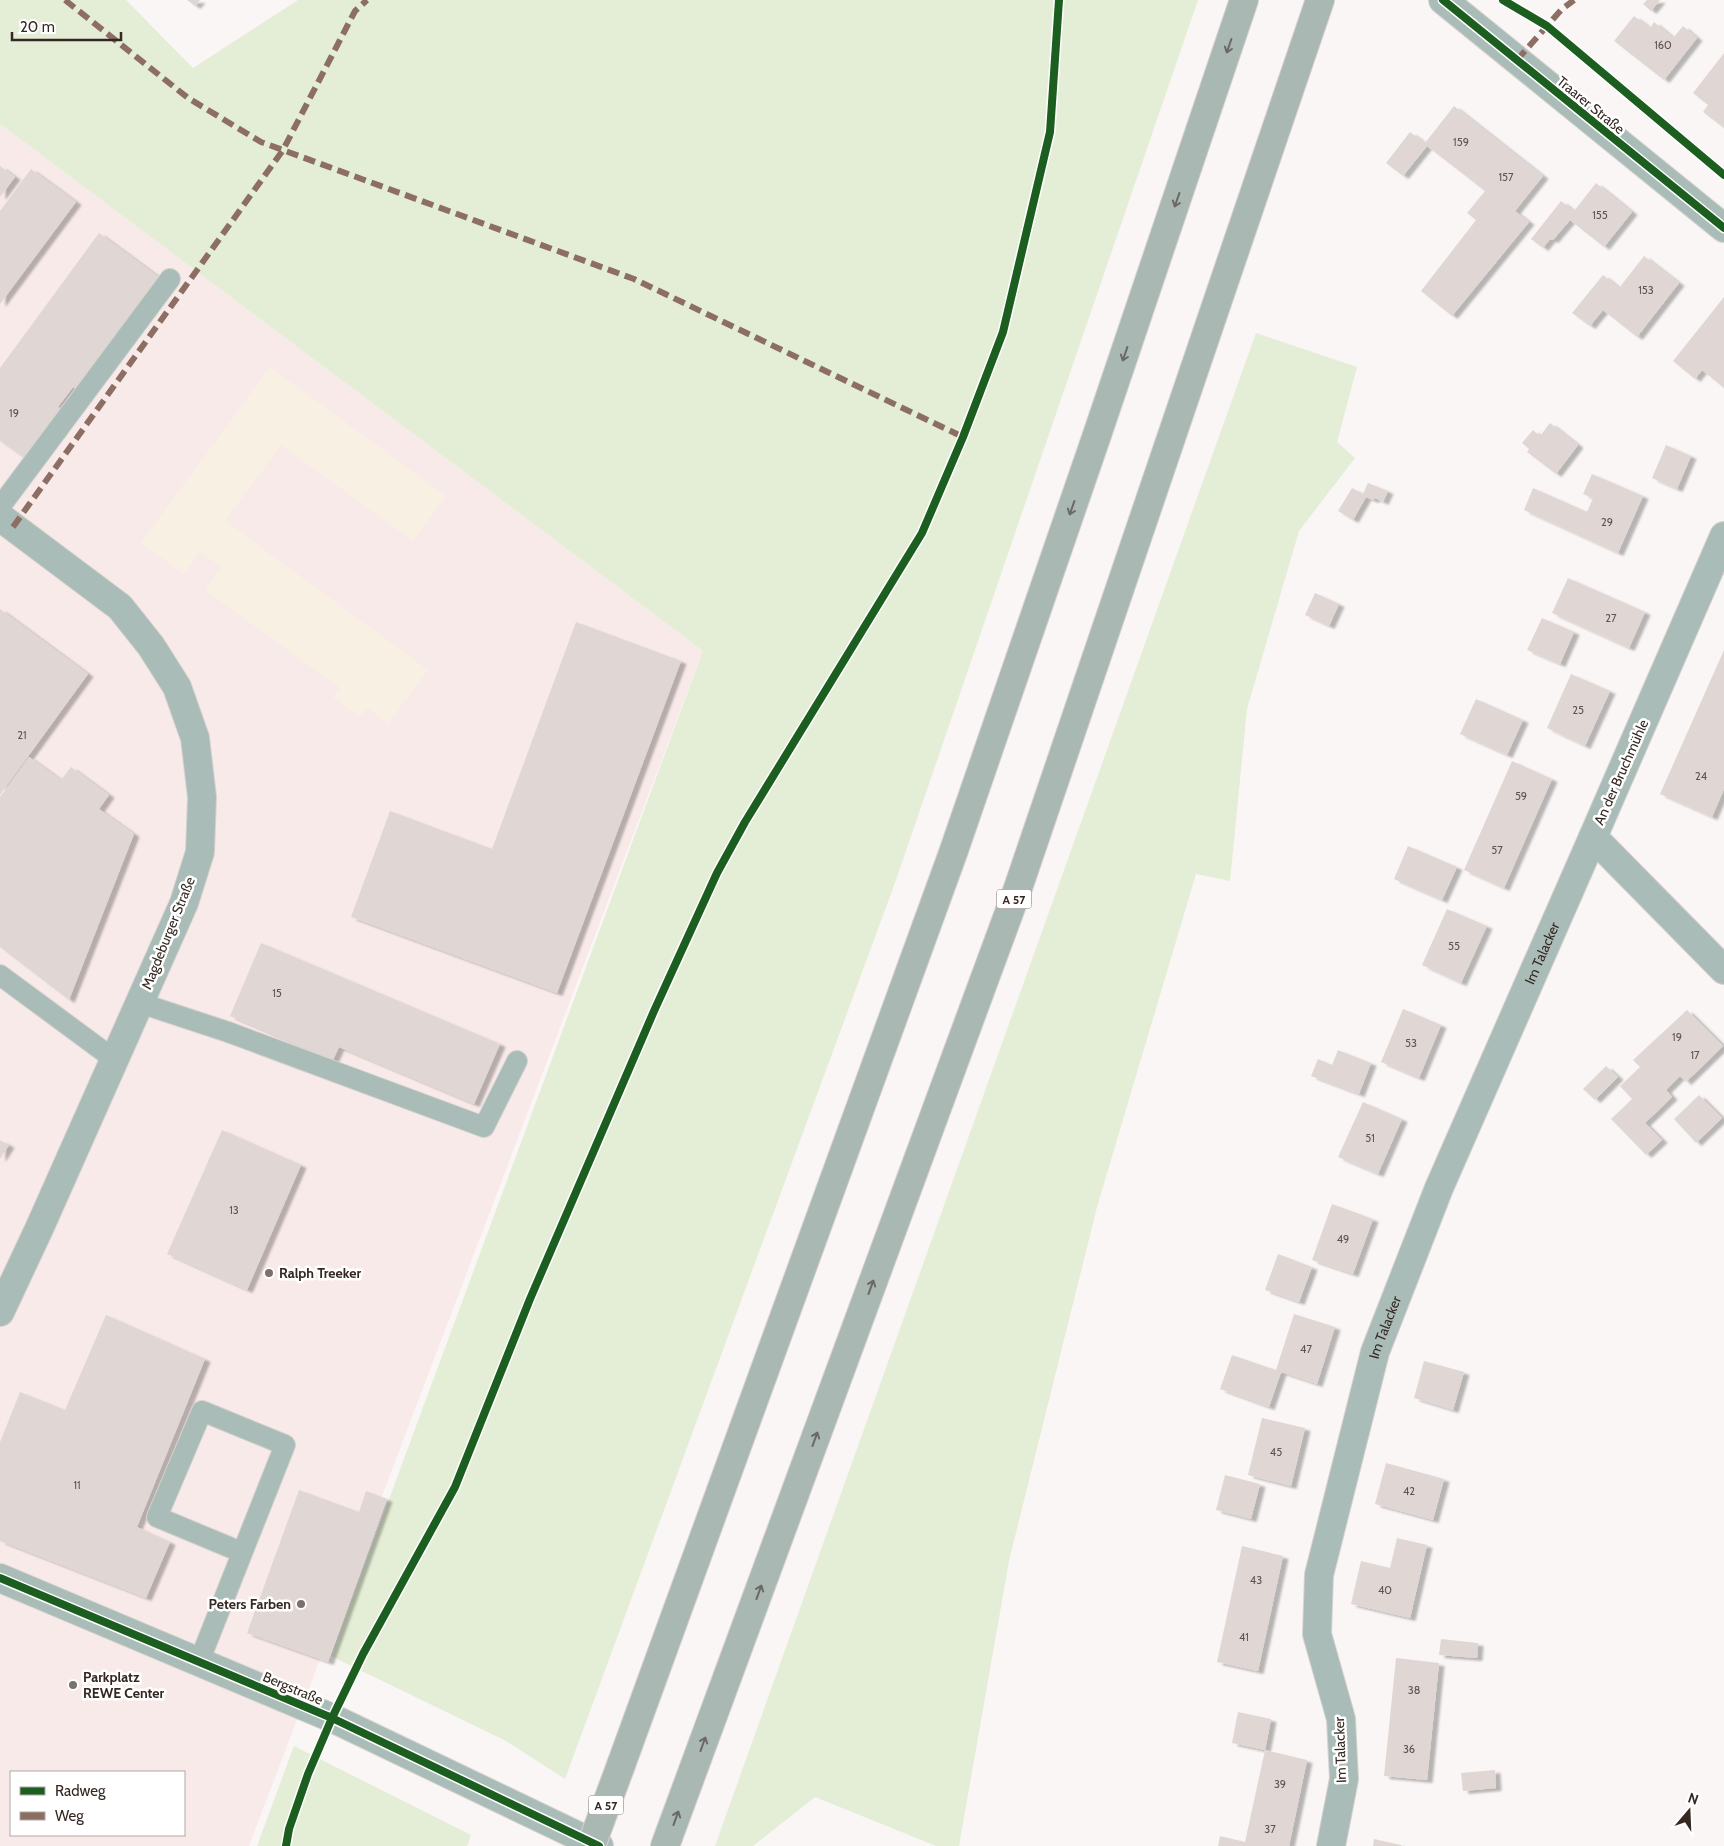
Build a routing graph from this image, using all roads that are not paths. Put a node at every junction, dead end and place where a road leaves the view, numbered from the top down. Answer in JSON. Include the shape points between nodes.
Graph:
{"nodes":[{"id":1,"x":1244,"y":0,"type":"edge"},
{"id":2,"x":1320,"y":0,"type":"edge"},
{"id":3,"x":1443,"y":0,"type":"edge"},
{"id":4,"x":1724,"y":228,"type":"edge"},
{"id":5,"x":170,"y":279,"type":"dead end"},
{"id":6,"x":0,"y":507,"type":"edge"},
{"id":7,"x":0,"y":517,"type":"edge"},
{"id":8,"x":1724,"y":536,"type":"edge"},
{"id":9,"x":1593,"y":837,"type":"junction"},
{"id":10,"x":1724,"y":970,"type":"edge"},
{"id":11,"x":0,"y":975,"type":"edge"},
{"id":12,"x":140,"y":1003,"type":"junction"},
{"id":13,"x":114,"y":1060,"type":"junction"},
{"id":14,"x":517,"y":1061,"type":"dead end"},
{"id":15,"x":0,"y":1312,"type":"edge"},
{"id":16,"x":241,"y":1552,"type":"junction"},
{"id":17,"x":0,"y":1578,"type":"edge"},
{"id":18,"x":199,"y":1662,"type":"junction"},
{"id":19,"x":591,"y":1846,"type":"edge"},
{"id":20,"x":599,"y":1846,"type":"edge"},
{"id":21,"x":665,"y":1846,"type":"edge"},
{"id":22,"x":1331,"y":1846,"type":"edge"}],
"edges":[{"from":1,"to":19,"type":"highway","number":"A 57","one_way":true,"bridge":true,"via":[[1098,436],[953,853]]},
{"from":21,"to":2,"type":"highway","number":"A 57","one_way":true,"via":[[1017,891]]},
{"from":3,"to":4,"type":"street","name":"Traarer Straße"},
{"from":5,"to":6,"type":"lane"},
{"from":7,"to":12,"type":"street","name":"Magdeburger Straße","via":[[120,607],[177,687],[196,738],[202,797],[200,852],[184,903]]},
{"from":8,"to":9,"type":"street","name":"An der Bruchmühle"},
{"from":9,"to":10,"type":"street","name":"An der Bruchmühle"},
{"from":9,"to":22,"type":"street","name":"Im Talacker","via":[[1439,1188],[1375,1352],[1318,1575],[1317,1634],[1342,1719],[1344,1779]]},
{"from":11,"to":13,"type":"lane"},
{"from":12,"to":13,"type":"street","name":"Magdeburger Straße"},
{"from":12,"to":14,"type":"lane","via":[[228,1032],[484,1127]]},
{"from":13,"to":15,"type":"street","name":"Magdeburger Straße"},
{"from":16,"to":16,"type":"lane","via":[[157,1517],[202,1411],[285,1445]]},
{"from":16,"to":18,"type":"lane"},
{"from":17,"to":18,"type":"street","name":"Bergstraße"},
{"from":18,"to":20,"type":"street","name":"Bergstraße","via":[[341,1723]]}]}
